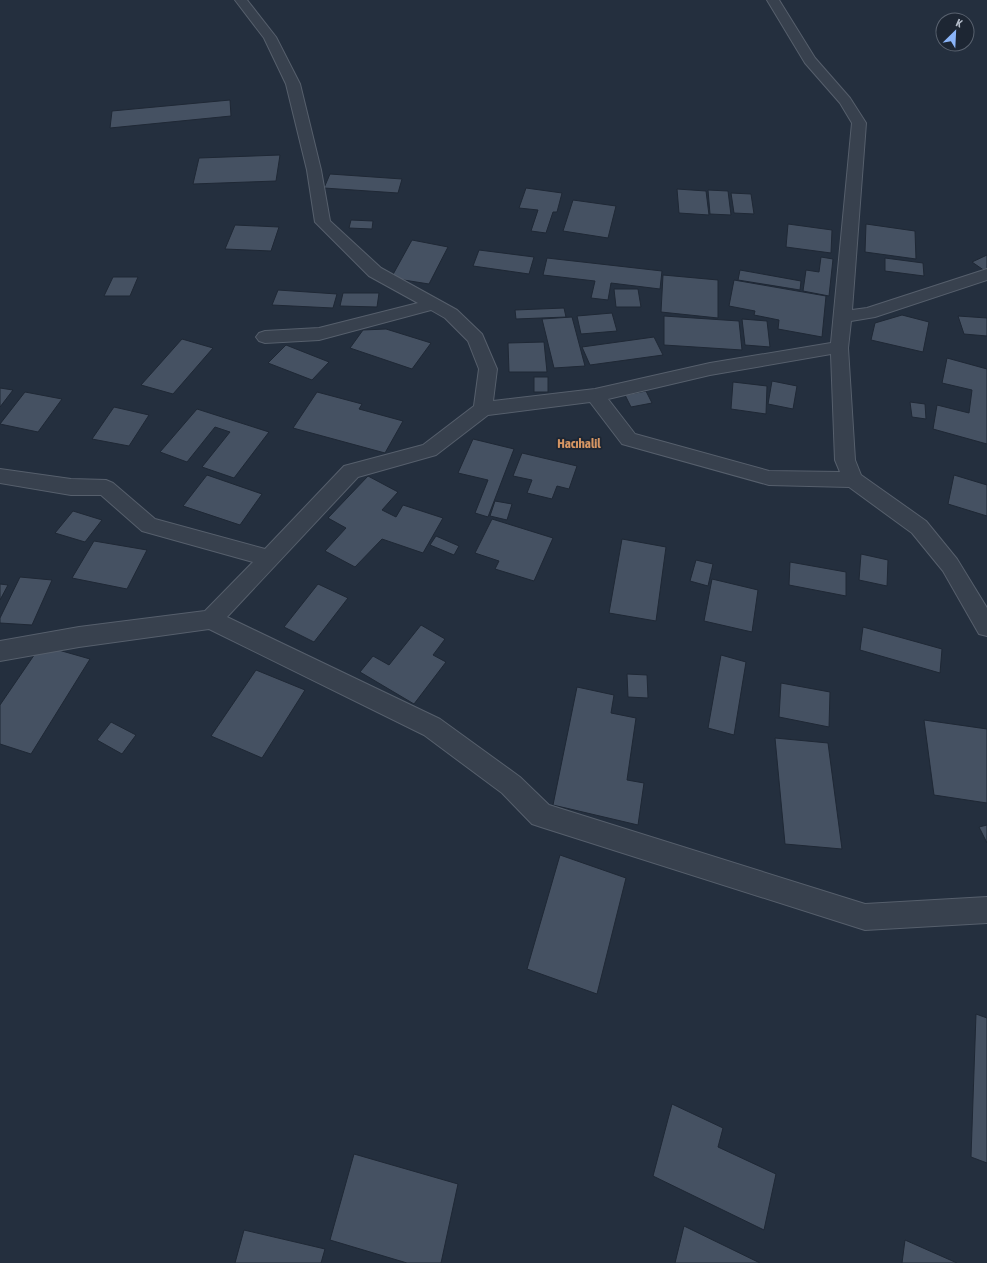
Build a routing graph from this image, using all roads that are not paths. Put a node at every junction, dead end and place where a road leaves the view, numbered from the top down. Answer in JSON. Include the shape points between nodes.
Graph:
{"nodes":[{"id":1,"x":241,"y":0,"type":"edge"},
{"id":2,"x":773,"y":0,"type":"edge"},
{"id":3,"x":987,"y":274,"type":"edge"},
{"id":4,"x":433,"y":304,"type":"junction"},
{"id":5,"x":843,"y":317,"type":"junction"},
{"id":6,"x":265,"y":337,"type":"dead end"},
{"id":7,"x":839,"y":348,"type":"junction"},
{"id":8,"x":595,"y":395,"type":"junction"},
{"id":9,"x":483,"y":409,"type":"junction"},
{"id":10,"x":0,"y":476,"type":"edge"},
{"id":11,"x":853,"y":480,"type":"junction"},
{"id":12,"x":269,"y":558,"type":"junction"},
{"id":13,"x":211,"y":620,"type":"junction"},
{"id":14,"x":987,"y":627,"type":"edge"},
{"id":15,"x":0,"y":651,"type":"edge"},
{"id":16,"x":987,"y":910,"type":"edge"}],
"edges":[{"from":1,"to":4,"type":"street","via":[[270,37],[293,84],[314,170],[323,222],[375,272]]},
{"from":2,"to":5,"type":"street","via":[[810,60],[845,101],[859,123]]},
{"from":3,"to":5,"type":"street","via":[[869,313]]},
{"from":4,"to":6,"type":"street","via":[[319,334]]},
{"from":4,"to":9,"type":"street","via":[[451,314],[476,338],[488,369]]},
{"from":5,"to":7,"type":"street"},
{"from":7,"to":8,"type":"street","via":[[822,348],[710,369]]},
{"from":7,"to":11,"type":"street","via":[[845,460]]},
{"from":8,"to":9,"type":"street"},
{"from":8,"to":11,"type":"street","via":[[629,439],[769,478]]},
{"from":9,"to":12,"type":"street","via":[[429,450],[351,471]]},
{"from":10,"to":12,"type":"street","via":[[71,487],[106,488],[149,525]]},
{"from":11,"to":14,"type":"street","via":[[920,526],[950,565]]},
{"from":12,"to":13,"type":"street"},
{"from":13,"to":15,"type":"street","via":[[78,637]]},
{"from":13,"to":16,"type":"street","via":[[432,727],[511,785],[541,815],[865,917]]}]}
